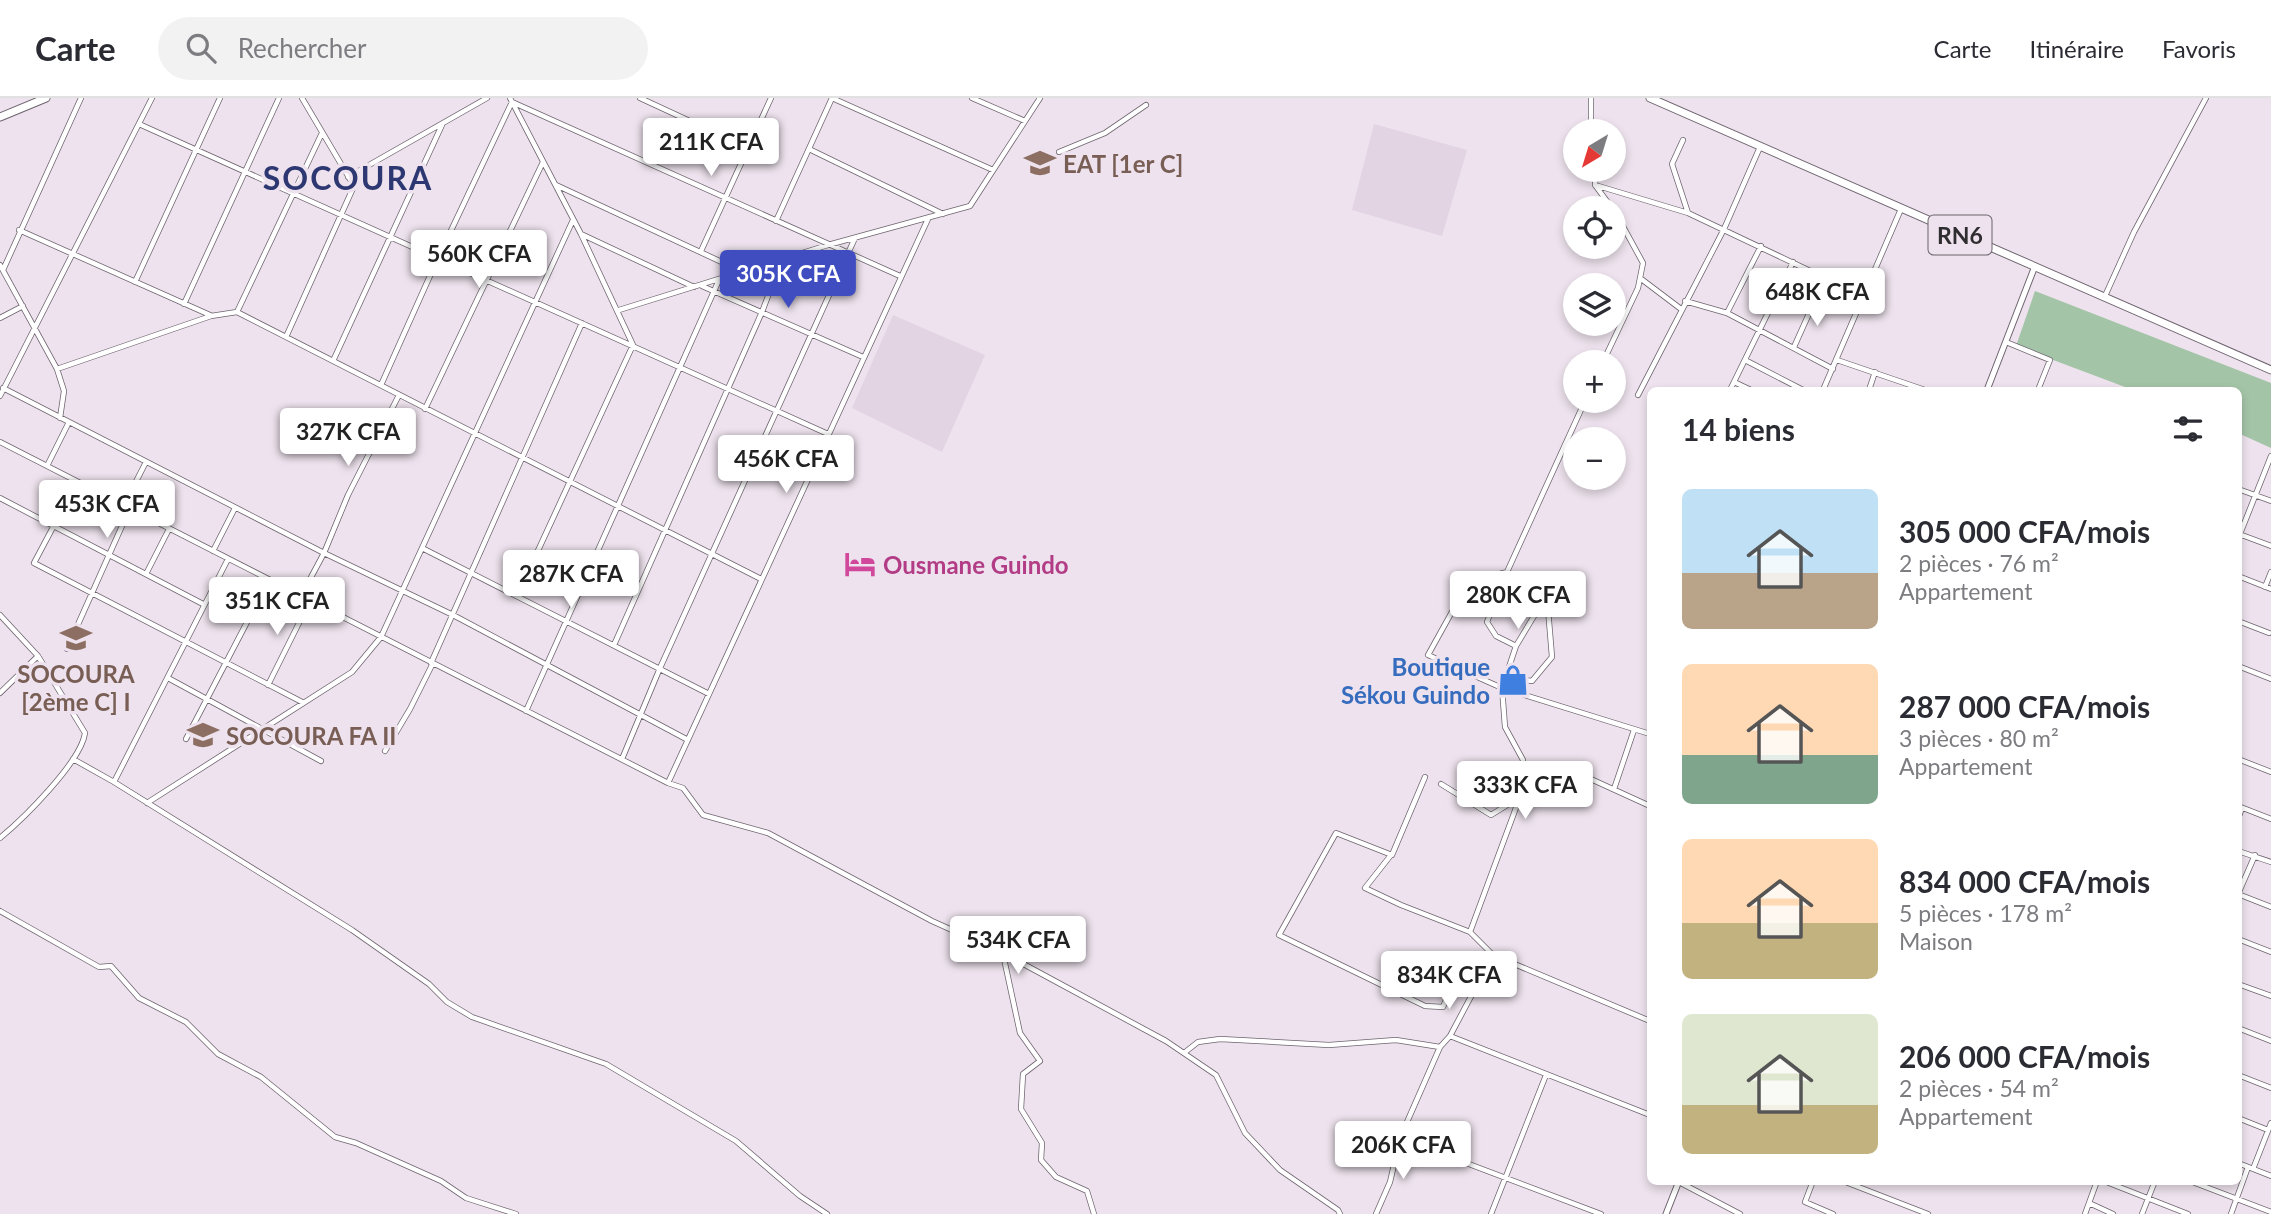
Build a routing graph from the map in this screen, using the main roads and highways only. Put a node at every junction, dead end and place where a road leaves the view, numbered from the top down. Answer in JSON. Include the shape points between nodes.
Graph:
{"nodes":[{"id":1,"x":46,"y":98,"type":"edge"},
{"id":2,"x":1650,"y":98,"type":"edge"},
{"id":3,"x":0,"y":117,"type":"edge"},
{"id":4,"x":2271,"y":370,"type":"edge"}],
"edges":[{"from":1,"to":3,"type":"main road"},
{"from":2,"to":4,"type":"main road","number":"RN6"}]}
